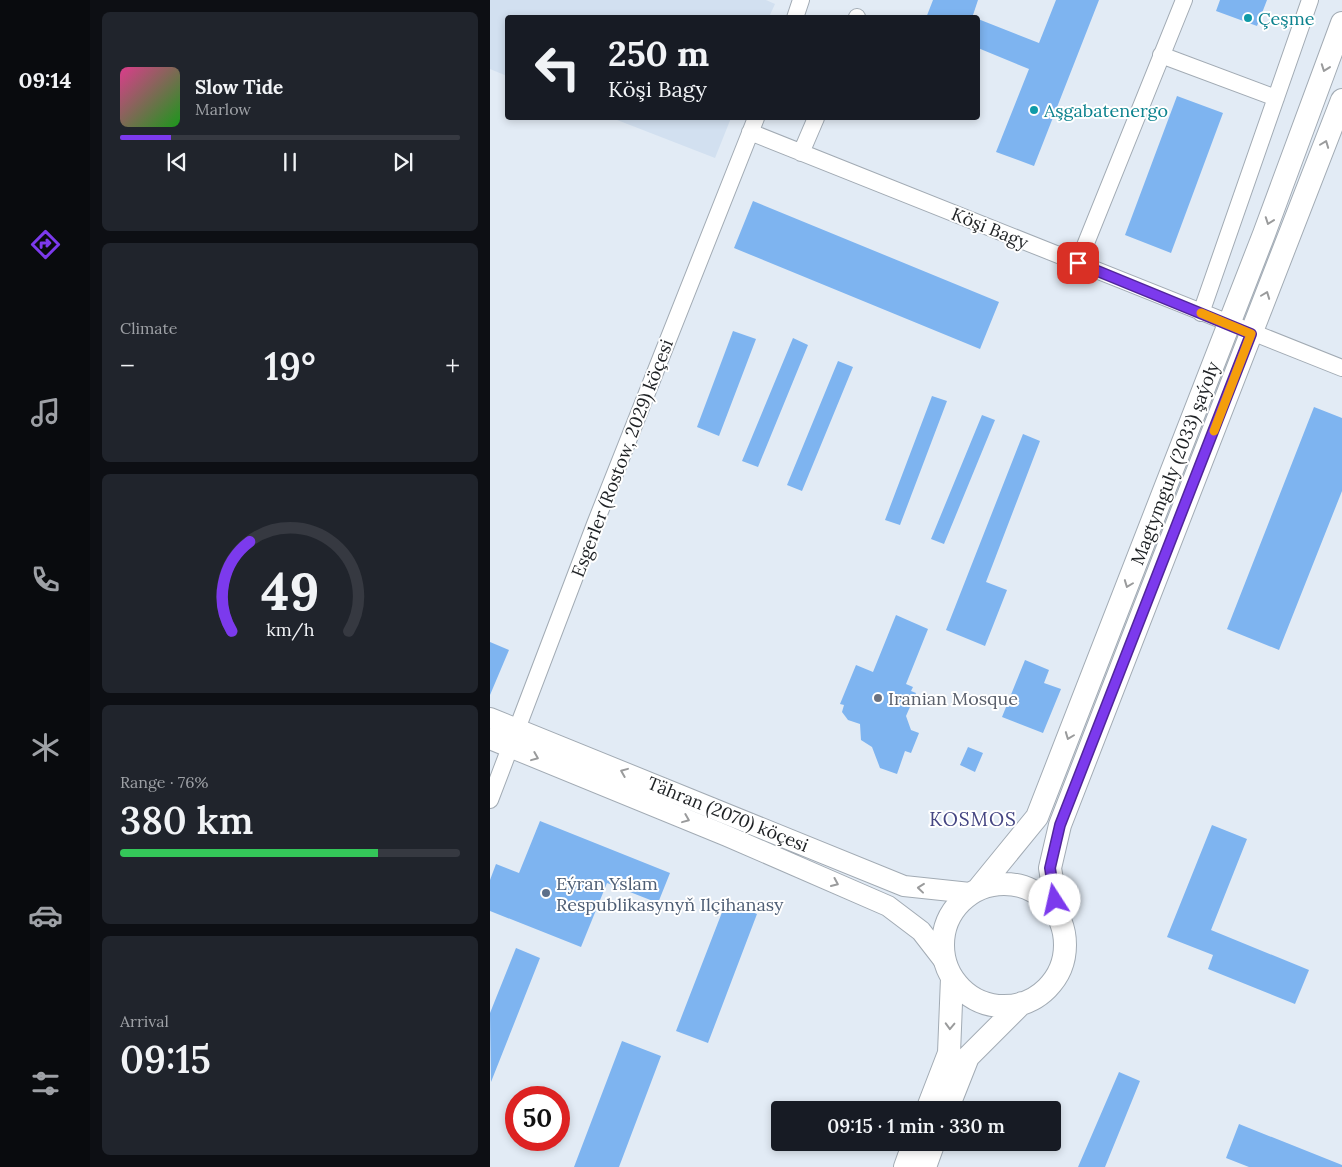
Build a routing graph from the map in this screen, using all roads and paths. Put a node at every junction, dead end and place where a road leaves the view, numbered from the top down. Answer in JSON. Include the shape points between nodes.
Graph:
{"nodes":[{"id":1,"x":801,"y":0,"type":"edge"},
{"id":2,"x":1184,"y":0,"type":"edge"},
{"id":3,"x":1310,"y":0,"type":"edge"},
{"id":4,"x":796,"y":15,"type":"edge"},
{"id":5,"x":1342,"y":22,"type":"edge"},
{"id":6,"x":1161,"y":56,"type":"junction"},
{"id":7,"x":1276,"y":98,"type":"junction"},
{"id":8,"x":1342,"y":100,"type":"edge"},
{"id":9,"x":815,"y":120,"type":"edge"},
{"id":10,"x":753,"y":125,"type":"edge"},
{"id":11,"x":801,"y":153,"type":"junction"},
{"id":12,"x":1078,"y":263,"type":"junction"},
{"id":13,"x":1201,"y":313,"type":"junction"},
{"id":14,"x":1229,"y":324,"type":"junction"},
{"id":15,"x":1251,"y":334,"type":"junction"},
{"id":16,"x":1342,"y":368,"type":"edge"},
{"id":17,"x":490,"y":718,"type":"edge"},
{"id":18,"x":514,"y":738,"type":"junction"},
{"id":19,"x":490,"y":739,"type":"edge"},
{"id":20,"x":490,"y":800,"type":"edge"},
{"id":21,"x":974,"y":891,"type":"junction"},
{"id":22,"x":1058,"y":916,"type":"junction"},
{"id":23,"x":948,"y":970,"type":"junction"},
{"id":24,"x":1022,"y":1004,"type":"junction"},
{"id":25,"x":930,"y":1101,"type":"edge"},
{"id":26,"x":951,"y":1101,"type":"edge"},
{"id":27,"x":911,"y":1151,"type":"edge"},
{"id":28,"x":931,"y":1151,"type":"edge"},
{"id":29,"x":905,"y":1167,"type":"edge"},
{"id":30,"x":925,"y":1167,"type":"edge"}],
"edges":[{"from":1,"to":4,"type":"street"},
{"from":2,"to":6,"type":"street"},
{"from":3,"to":7,"type":"street"},
{"from":5,"to":14,"type":"main road","name":"Magtymguly (2033) şaýoly","one_way":true},
{"from":6,"to":7,"type":"street"},
{"from":6,"to":12,"type":"street"},
{"from":7,"to":13,"type":"street"},
{"from":15,"to":8,"type":"main road","name":"Magtymguly (2033) şaýoly","one_way":true},
{"from":9,"to":11,"type":"street"},
{"from":10,"to":11,"type":"street","name":"Köşi Bagy"},
{"from":10,"to":18,"type":"street","name":"Esgerler (Rostow, 2029) köçesi"},
{"from":11,"to":12,"type":"street","name":"Köşi Bagy"},
{"from":12,"to":13,"type":"street","name":"Köşi Bagy"},
{"from":13,"to":14,"type":"street","name":"Köşi Bagy"},
{"from":14,"to":15,"type":"street","name":"Köşi Bagy"},
{"from":14,"to":21,"type":"main road","name":"Magtymguly (2033) şaýoly","one_way":true,"via":[[1037,817]]},
{"from":15,"to":16,"type":"street","name":"Köşi Bagy"},
{"from":15,"to":22,"type":"main road","name":"Magtymguly (2033) şaýoly","via":[[1060,825],[1050,868]]},
{"from":17,"to":18,"type":"street","name":"Tähran (2070) köçesi"},
{"from":18,"to":19,"type":"street","name":"Tähran (2070) köçesi"},
{"from":18,"to":20,"type":"street","name":"Esgerler (Rostow, 2029) köçesi"},
{"from":21,"to":18,"type":"street","name":"Tähran (2070) köçesi","one_way":true,"via":[[904,886]]},
{"from":18,"to":23,"type":"street","name":"Tähran (2070) köçesi","one_way":true,"via":[[888,906],[921,931]]},
{"from":21,"to":22,"type":"main road","via":[[1002,883],[1024,886],[1044,898]]},
{"from":21,"to":23,"type":"main road","via":[[961,900],[948,918],[942,940]]},
{"from":22,"to":24,"type":"main road","via":[[1065,939],[1062,963],[1051,984]]},
{"from":23,"to":24,"type":"main road","via":[[968,994],[988,1004]]},
{"from":23,"to":25,"type":"main road","one_way":true,"via":[[949,1053]]},
{"from":24,"to":26,"type":"main road","via":[[968,1057]]},
{"from":27,"to":29,"type":"main road"},
{"from":28,"to":30,"type":"main road"}]}
